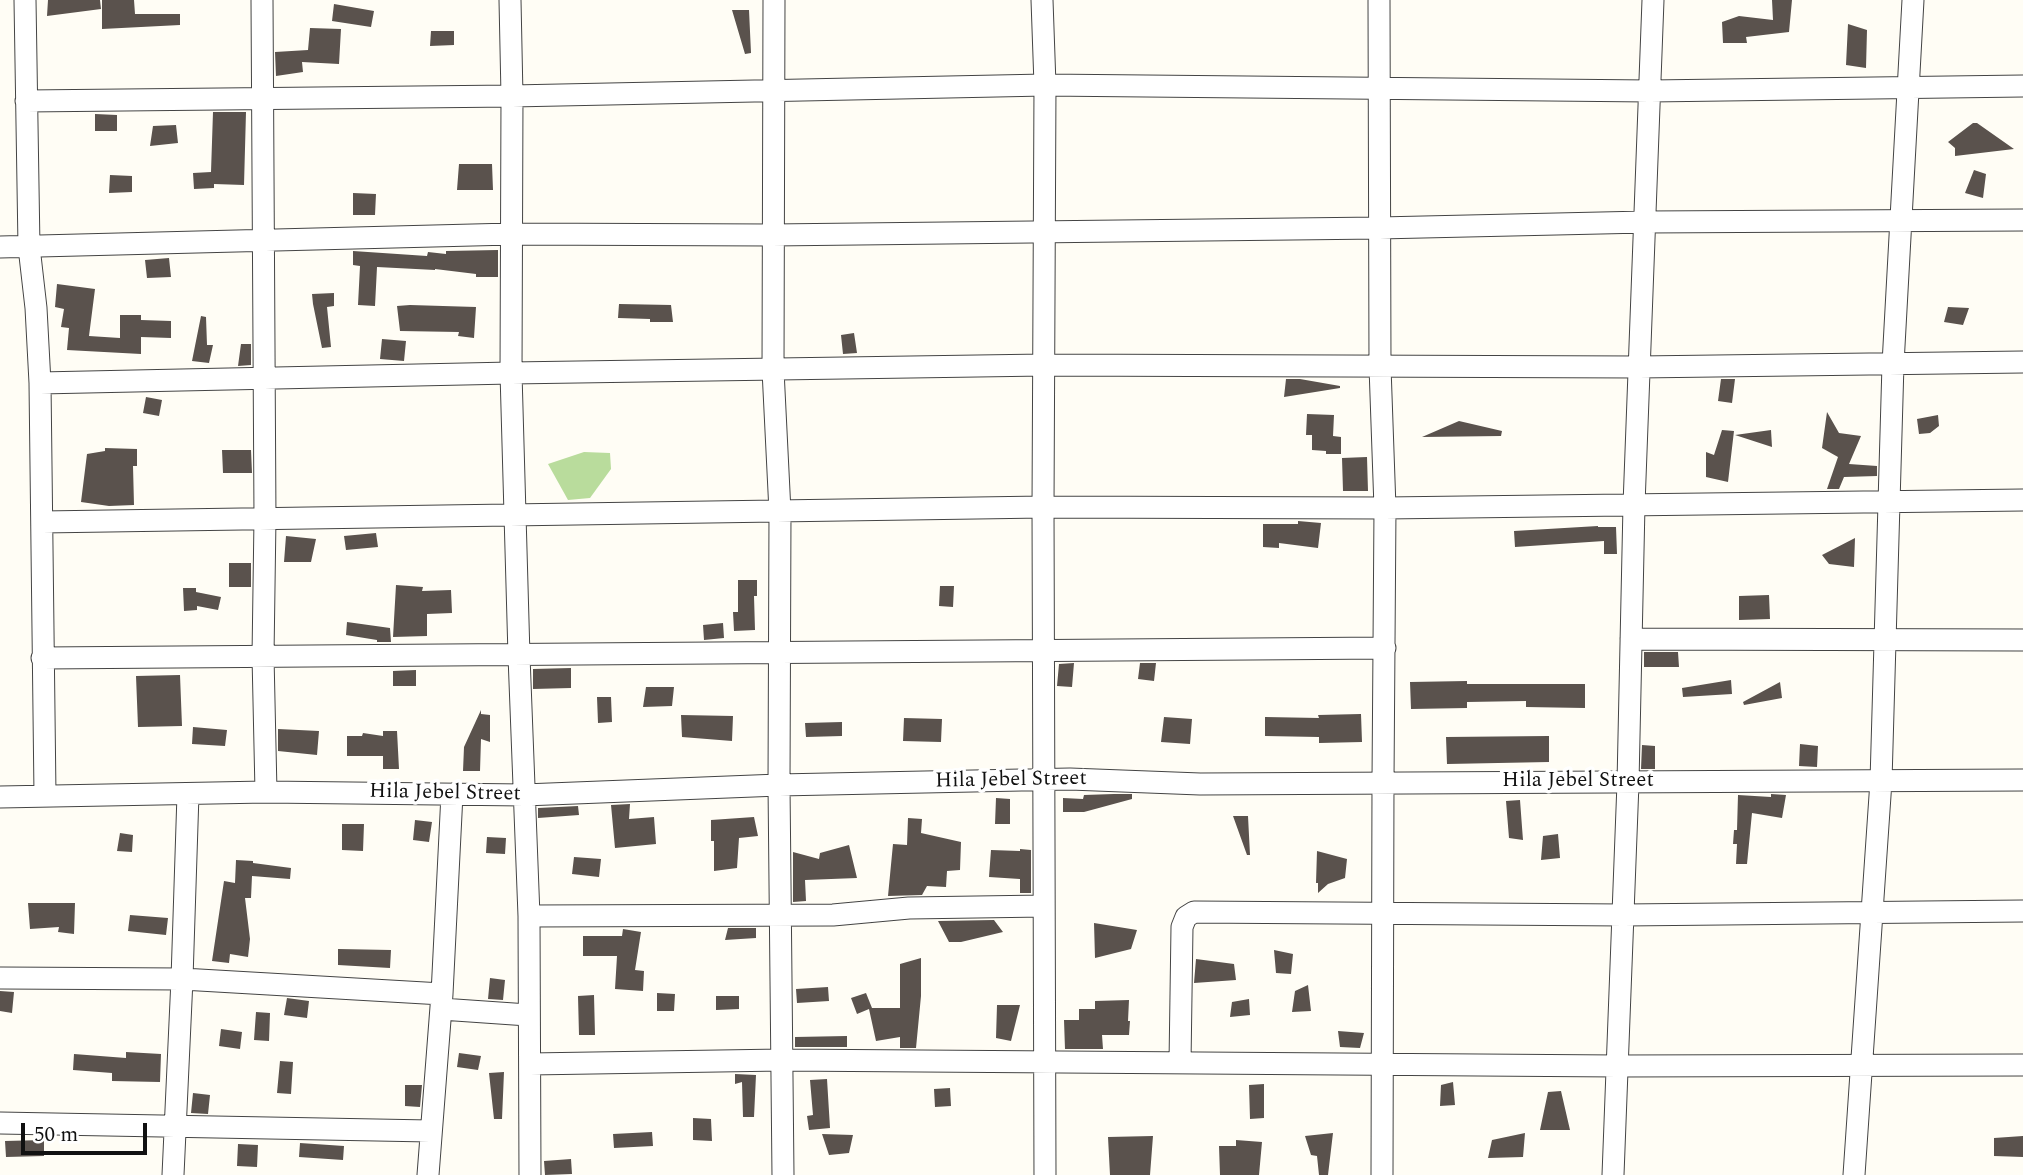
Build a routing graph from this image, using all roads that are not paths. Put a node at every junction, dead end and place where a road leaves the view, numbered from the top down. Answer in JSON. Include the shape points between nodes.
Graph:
{"nodes":[{"id":1,"x":25,"y":0,"type":"edge"},
{"id":2,"x":262,"y":0,"type":"edge"},
{"id":3,"x":510,"y":0,"type":"edge"},
{"id":4,"x":774,"y":0,"type":"edge"},
{"id":5,"x":1042,"y":0,"type":"edge"},
{"id":6,"x":1379,"y":0,"type":"edge"},
{"id":7,"x":1653,"y":0,"type":"edge"},
{"id":8,"x":1913,"y":0,"type":"edge"},
{"id":9,"x":1045,"y":85,"type":"junction"},
{"id":10,"x":2023,"y":86,"type":"edge"},
{"id":11,"x":1379,"y":88,"type":"junction"},
{"id":12,"x":1909,"y":88,"type":"junction"},
{"id":13,"x":774,"y":90,"type":"junction"},
{"id":14,"x":1650,"y":90,"type":"junction"},
{"id":15,"x":512,"y":96,"type":"junction"},
{"id":16,"x":263,"y":98,"type":"junction"},
{"id":17,"x":26,"y":102,"type":"junction"},
{"id":18,"x":2023,"y":220,"type":"edge"},
{"id":19,"x":1901,"y":221,"type":"junction"},
{"id":20,"x":1645,"y":222,"type":"junction"},
{"id":21,"x":1379,"y":228,"type":"junction"},
{"id":22,"x":1043,"y":232,"type":"junction"},
{"id":23,"x":512,"y":234,"type":"junction"},
{"id":24,"x":772,"y":234,"type":"junction"},
{"id":25,"x":262,"y":239,"type":"junction"},
{"id":26,"x":0,"y":247,"type":"edge"},
{"id":27,"x":29,"y":247,"type":"junction"},
{"id":28,"x":2023,"y":362,"type":"edge"},
{"id":29,"x":1893,"y":364,"type":"junction"},
{"id":30,"x":1044,"y":365,"type":"junction"},
{"id":31,"x":1380,"y":367,"type":"junction"},
{"id":32,"x":1639,"y":367,"type":"junction"},
{"id":33,"x":773,"y":370,"type":"junction"},
{"id":34,"x":511,"y":373,"type":"junction"},
{"id":35,"x":263,"y":378,"type":"junction"},
{"id":36,"x":40,"y":383,"type":"junction"},
{"id":37,"x":1889,"y":500,"type":"junction"},
{"id":38,"x":2023,"y":500,"type":"edge"},
{"id":39,"x":1634,"y":505,"type":"junction"},
{"id":40,"x":1043,"y":507,"type":"junction"},
{"id":41,"x":1385,"y":508,"type":"junction"},
{"id":42,"x":780,"y":512,"type":"junction"},
{"id":43,"x":514,"y":515,"type":"junction"},
{"id":44,"x":265,"y":518,"type":"junction"},
{"id":45,"x":42,"y":522,"type":"junction"},
{"id":46,"x":1631,"y":639,"type":"junction"},
{"id":47,"x":2023,"y":640,"type":"edge"},
{"id":48,"x":1884,"y":641,"type":"junction"},
{"id":49,"x":1385,"y":648,"type":"junction"},
{"id":50,"x":1043,"y":650,"type":"junction"},
{"id":51,"x":779,"y":652,"type":"junction"},
{"id":52,"x":263,"y":656,"type":"junction"},
{"id":53,"x":519,"y":656,"type":"junction"},
{"id":54,"x":43,"y":659,"type":"junction"},
{"id":55,"x":1043,"y":780,"type":"junction"},
{"id":56,"x":2023,"y":780,"type":"edge"},
{"id":57,"x":1383,"y":781,"type":"junction"},
{"id":58,"x":1881,"y":781,"type":"junction"},
{"id":59,"x":1628,"y":783,"type":"junction"},
{"id":60,"x":779,"y":785,"type":"junction"},
{"id":61,"x":266,"y":792,"type":"junction"},
{"id":62,"x":188,"y":794,"type":"junction"},
{"id":63,"x":452,"y":794,"type":"junction"},
{"id":64,"x":45,"y":795,"type":"junction"},
{"id":65,"x":524,"y":795,"type":"junction"},
{"id":66,"x":0,"y":797,"type":"edge"},
{"id":67,"x":1044,"y":906,"type":"junction"},
{"id":68,"x":2023,"y":911,"type":"edge"},
{"id":69,"x":1872,"y":913,"type":"junction"},
{"id":70,"x":1383,"y":914,"type":"junction"},
{"id":71,"x":529,"y":915,"type":"junction"},
{"id":72,"x":1624,"y":915,"type":"junction"},
{"id":73,"x":781,"y":916,"type":"junction"},
{"id":74,"x":0,"y":978,"type":"edge"},
{"id":75,"x":182,"y":979,"type":"junction"},
{"id":76,"x":441,"y":1001,"type":"junction"},
{"id":77,"x":528,"y":1015,"type":"junction"},
{"id":78,"x":782,"y":1060,"type":"junction"},
{"id":79,"x":1044,"y":1062,"type":"junction"},
{"id":80,"x":1180,"y":1063,"type":"junction"},
{"id":81,"x":530,"y":1064,"type":"junction"},
{"id":82,"x":1383,"y":1065,"type":"junction"},
{"id":83,"x":2023,"y":1065,"type":"edge"},
{"id":84,"x":1618,"y":1066,"type":"junction"},
{"id":85,"x":1861,"y":1066,"type":"junction"},
{"id":86,"x":0,"y":1123,"type":"edge"},
{"id":87,"x":176,"y":1127,"type":"junction"},
{"id":88,"x":430,"y":1131,"type":"junction"},
{"id":89,"x":173,"y":1175,"type":"edge"},
{"id":90,"x":428,"y":1175,"type":"edge"},
{"id":91,"x":530,"y":1175,"type":"edge"},
{"id":92,"x":783,"y":1175,"type":"edge"},
{"id":93,"x":1045,"y":1175,"type":"edge"},
{"id":94,"x":1382,"y":1175,"type":"edge"},
{"id":95,"x":1613,"y":1175,"type":"edge"},
{"id":96,"x":1854,"y":1175,"type":"edge"}],
"edges":[{"from":1,"to":17,"type":"street"},
{"from":2,"to":16,"type":"street"},
{"from":3,"to":15,"type":"street"},
{"from":4,"to":13,"type":"street"},
{"from":5,"to":9,"type":"street"},
{"from":6,"to":11,"type":"street"},
{"from":7,"to":14,"type":"street"},
{"from":8,"to":12,"type":"street"},
{"from":9,"to":11,"type":"street"},
{"from":9,"to":13,"type":"street"},
{"from":9,"to":22,"type":"street"},
{"from":10,"to":12,"type":"street"},
{"from":11,"to":14,"type":"street"},
{"from":11,"to":21,"type":"street"},
{"from":12,"to":14,"type":"street"},
{"from":12,"to":19,"type":"street"},
{"from":13,"to":15,"type":"street"},
{"from":13,"to":24,"type":"street"},
{"from":14,"to":20,"type":"street"},
{"from":15,"to":16,"type":"street"},
{"from":15,"to":23,"type":"street"},
{"from":16,"to":17,"type":"street"},
{"from":16,"to":25,"type":"street"},
{"from":17,"to":27,"type":"street"},
{"from":18,"to":19,"type":"street"},
{"from":19,"to":20,"type":"street"},
{"from":19,"to":29,"type":"street"},
{"from":20,"to":21,"type":"street"},
{"from":20,"to":32,"type":"street"},
{"from":21,"to":22,"type":"street"},
{"from":21,"to":31,"type":"street"},
{"from":22,"to":24,"type":"street"},
{"from":22,"to":30,"type":"street"},
{"from":23,"to":24,"type":"street"},
{"from":23,"to":25,"type":"street"},
{"from":23,"to":34,"type":"street"},
{"from":24,"to":33,"type":"street"},
{"from":25,"to":27,"type":"street"},
{"from":25,"to":35,"type":"street"},
{"from":26,"to":27,"type":"street"},
{"from":27,"to":36,"type":"street"},
{"from":28,"to":29,"type":"street"},
{"from":29,"to":32,"type":"street"},
{"from":29,"to":37,"type":"street"},
{"from":30,"to":31,"type":"street"},
{"from":30,"to":33,"type":"street"},
{"from":30,"to":40,"type":"street"},
{"from":31,"to":32,"type":"street"},
{"from":31,"to":41,"type":"street"},
{"from":32,"to":39,"type":"street"},
{"from":33,"to":34,"type":"street"},
{"from":33,"to":42,"type":"street"},
{"from":34,"to":35,"type":"street"},
{"from":34,"to":43,"type":"street"},
{"from":35,"to":36,"type":"street"},
{"from":35,"to":44,"type":"street"},
{"from":36,"to":45,"type":"street"},
{"from":37,"to":38,"type":"street"},
{"from":37,"to":39,"type":"street"},
{"from":37,"to":48,"type":"street"},
{"from":39,"to":41,"type":"street"},
{"from":39,"to":46,"type":"street"},
{"from":40,"to":41,"type":"street"},
{"from":40,"to":42,"type":"street"},
{"from":40,"to":50,"type":"street"},
{"from":41,"to":49,"type":"street"},
{"from":42,"to":43,"type":"street"},
{"from":42,"to":51,"type":"street"},
{"from":43,"to":44,"type":"street"},
{"from":43,"to":53,"type":"street"},
{"from":44,"to":45,"type":"street"},
{"from":44,"to":52,"type":"street"},
{"from":45,"to":54,"type":"street"},
{"from":46,"to":48,"type":"street"},
{"from":46,"to":59,"type":"street"},
{"from":47,"to":48,"type":"street"},
{"from":48,"to":58,"type":"street"},
{"from":49,"to":50,"type":"street"},
{"from":49,"to":57,"type":"street"},
{"from":50,"to":51,"type":"street"},
{"from":50,"to":55,"type":"street"},
{"from":51,"to":53,"type":"street"},
{"from":51,"to":60,"type":"street"},
{"from":52,"to":53,"type":"street"},
{"from":52,"to":54,"type":"street"},
{"from":52,"to":61,"type":"street"},
{"from":53,"to":65,"type":"street"},
{"from":54,"to":64,"type":"street"},
{"from":55,"to":57,"type":"street","name":"Hila Jebel Street"},
{"from":55,"to":60,"type":"street","name":"Hila Jebel Street"},
{"from":55,"to":67,"type":"street"},
{"from":56,"to":58,"type":"street","name":"Hila Jebel Street"},
{"from":57,"to":59,"type":"street","name":"Hila Jebel Street"},
{"from":57,"to":70,"type":"street"},
{"from":58,"to":59,"type":"street","name":"Hila Jebel Street"},
{"from":58,"to":69,"type":"street"},
{"from":59,"to":72,"type":"street"},
{"from":60,"to":65,"type":"street","name":"Hila Jebel Street"},
{"from":60,"to":73,"type":"street"},
{"from":61,"to":62,"type":"street","name":"Hila Jebel Street"},
{"from":61,"to":63,"type":"street","name":"Hila Jebel Street"},
{"from":62,"to":64,"type":"street","name":"Hila Jebel Street"},
{"from":62,"to":75,"type":"street"},
{"from":63,"to":65,"type":"street","name":"Hila Jebel Street"},
{"from":63,"to":76,"type":"street"},
{"from":64,"to":66,"type":"street","name":"Hila Jebel Street"},
{"from":65,"to":71,"type":"street"},
{"from":67,"to":73,"type":"street"},
{"from":67,"to":79,"type":"street"},
{"from":68,"to":69,"type":"street"},
{"from":69,"to":72,"type":"street"},
{"from":69,"to":85,"type":"street"},
{"from":70,"to":72,"type":"street"},
{"from":70,"to":80,"type":"street","via":[[1194,912],[1186,917],[1182,927]]},
{"from":70,"to":82,"type":"street"},
{"from":71,"to":73,"type":"street"},
{"from":71,"to":77,"type":"street"},
{"from":72,"to":84,"type":"street"},
{"from":73,"to":78,"type":"street"},
{"from":74,"to":75,"type":"street"},
{"from":75,"to":76,"type":"street"},
{"from":75,"to":87,"type":"street"},
{"from":76,"to":77,"type":"street"},
{"from":76,"to":88,"type":"street"},
{"from":77,"to":81,"type":"street"},
{"from":78,"to":79,"type":"street"},
{"from":78,"to":81,"type":"street"},
{"from":78,"to":92,"type":"street"},
{"from":79,"to":80,"type":"street"},
{"from":79,"to":93,"type":"street"},
{"from":80,"to":82,"type":"street"},
{"from":81,"to":91,"type":"street"},
{"from":82,"to":84,"type":"street"},
{"from":82,"to":94,"type":"street"},
{"from":83,"to":85,"type":"street"},
{"from":84,"to":85,"type":"street"},
{"from":84,"to":95,"type":"street"},
{"from":85,"to":96,"type":"street"},
{"from":86,"to":87,"type":"street"},
{"from":87,"to":88,"type":"street"},
{"from":87,"to":89,"type":"street"},
{"from":88,"to":90,"type":"street"}]}
